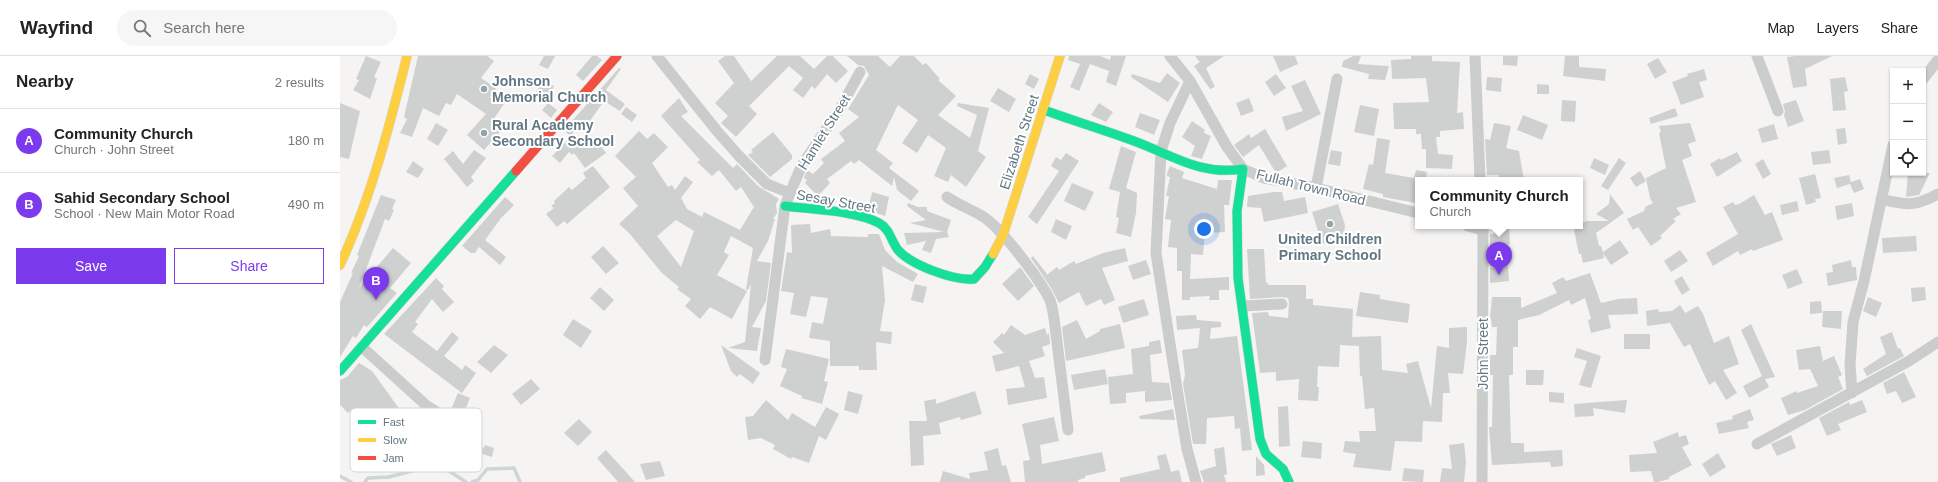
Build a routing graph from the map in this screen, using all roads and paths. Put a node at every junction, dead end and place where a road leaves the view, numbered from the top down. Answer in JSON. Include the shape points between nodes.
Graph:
{"nodes":[{"id":1,"x":407,"y":56,"type":"edge"},
{"id":2,"x":616,"y":56,"type":"edge"},
{"id":3,"x":657,"y":56,"type":"edge"},
{"id":4,"x":1060,"y":56,"type":"edge"},
{"id":5,"x":1170,"y":56,"type":"edge"},
{"id":6,"x":1475,"y":56,"type":"edge"},
{"id":7,"x":1757,"y":56,"type":"edge"},
{"id":8,"x":1938,"y":60,"type":"edge"},
{"id":9,"x":860,"y":72,"type":"dead end"},
{"id":10,"x":1926,"y":75,"type":"edge"},
{"id":11,"x":1337,"y":79,"type":"dead end"},
{"id":12,"x":1190,"y":81,"type":"junction"},
{"id":13,"x":1044,"y":110,"type":"junction"},
{"id":14,"x":1778,"y":111,"type":"dead end"},
{"id":15,"x":382,"y":117,"type":"dead end"},
{"id":16,"x":1161,"y":151,"type":"junction"},
{"id":17,"x":1890,"y":158,"type":"edge"},
{"id":18,"x":1243,"y":169,"type":"junction"},
{"id":19,"x":1480,"y":177,"type":"edge"},
{"id":20,"x":1316,"y":188,"type":"junction"},
{"id":21,"x":790,"y":193,"type":"junction"},
{"id":22,"x":1938,"y":194,"type":"edge"},
{"id":23,"x":947,"y":198,"type":"dead end"},
{"id":24,"x":1881,"y":199,"type":"junction"},
{"id":25,"x":785,"y":206,"type":"junction"},
{"id":26,"x":1415,"y":212,"type":"edge"},
{"id":27,"x":1483,"y":229,"type":"edge"},
{"id":28,"x":1003,"y":235,"type":"junction"},
{"id":29,"x":340,"y":245,"type":"edge"},
{"id":30,"x":340,"y":266,"type":"edge"},
{"id":31,"x":1282,"y":304,"type":"dead end"},
{"id":32,"x":1242,"y":306,"type":"junction"},
{"id":33,"x":1938,"y":342,"type":"edge"},
{"id":34,"x":362,"y":347,"type":"junction"},
{"id":35,"x":765,"y":360,"type":"dead end"},
{"id":36,"x":340,"y":371,"type":"edge"},
{"id":37,"x":1852,"y":393,"type":"junction"},
{"id":38,"x":429,"y":408,"type":"edge"},
{"id":39,"x":1068,"y":430,"type":"dead end"},
{"id":40,"x":1757,"y":444,"type":"dead end"},
{"id":41,"x":1196,"y":482,"type":"edge"},
{"id":42,"x":1289,"y":482,"type":"edge"},
{"id":43,"x":1482,"y":482,"type":"edge"}],
"edges":[{"from":1,"to":30,"type":"main road","via":[[382,158],[353,240]]},
{"from":2,"to":34,"type":"main road"},
{"from":3,"to":21,"type":"street","via":[[738,155],[767,184]]},
{"from":4,"to":13,"type":"main road","name":"Elizabeth Street"},
{"from":5,"to":12,"type":"street","name":"Fullah Town Road"},
{"from":6,"to":19,"type":"street"},
{"from":7,"to":14,"type":"street"},
{"from":8,"to":10,"type":"street"},
{"from":9,"to":21,"type":"street","name":"Hamlet Street","via":[[841,107],[802,165]]},
{"from":11,"to":20,"type":"street"},
{"from":12,"to":16,"type":"street","via":[[1170,123]]},
{"from":12,"to":18,"type":"street","name":"Fullah Town Road"},
{"from":13,"to":16,"type":"main road"},
{"from":13,"to":28,"type":"main road","name":"Elizabeth Street"},
{"from":15,"to":29,"type":"main road","via":[[372,155]]},
{"from":16,"to":18,"type":"main road","via":[[1185,164],[1215,172]]},
{"from":16,"to":41,"type":"street","via":[[1156,253],[1187,450]]},
{"from":17,"to":24,"type":"street"},
{"from":18,"to":20,"type":"street","name":"Fullah Town Road","via":[[1264,178]]},
{"from":18,"to":32,"type":"main road","via":[[1236,212],[1238,278]]},
{"from":20,"to":26,"type":"street","name":"Fullah Town Road"},
{"from":21,"to":25,"type":"street","name":"Hamlet Street"},
{"from":22,"to":24,"type":"street","via":[[1922,203],[1904,204]]},
{"from":23,"to":28,"type":"street","via":[[958,206],[983,216]]},
{"from":24,"to":37,"type":"street","via":[[1853,322],[1850,366]]},
{"from":25,"to":28,"type":"main road","name":"Sesay Street","via":[[868,218],[881,224],[891,234],[896,248],[908,260],[965,280],[974,279],[986,267]]},
{"from":25,"to":35,"type":"street","name":"Hamlet Street"},
{"from":27,"to":43,"type":"street","name":"John Street"},
{"from":28,"to":39,"type":"street","via":[[1050,300]]},
{"from":31,"to":32,"type":"street"},
{"from":32,"to":42,"type":"main road","via":[[1260,439],[1265,452],[1284,468]]},
{"from":33,"to":37,"type":"street"},
{"from":34,"to":36,"type":"main road"},
{"from":34,"to":38,"type":"street"},
{"from":37,"to":40,"type":"street"}]}
